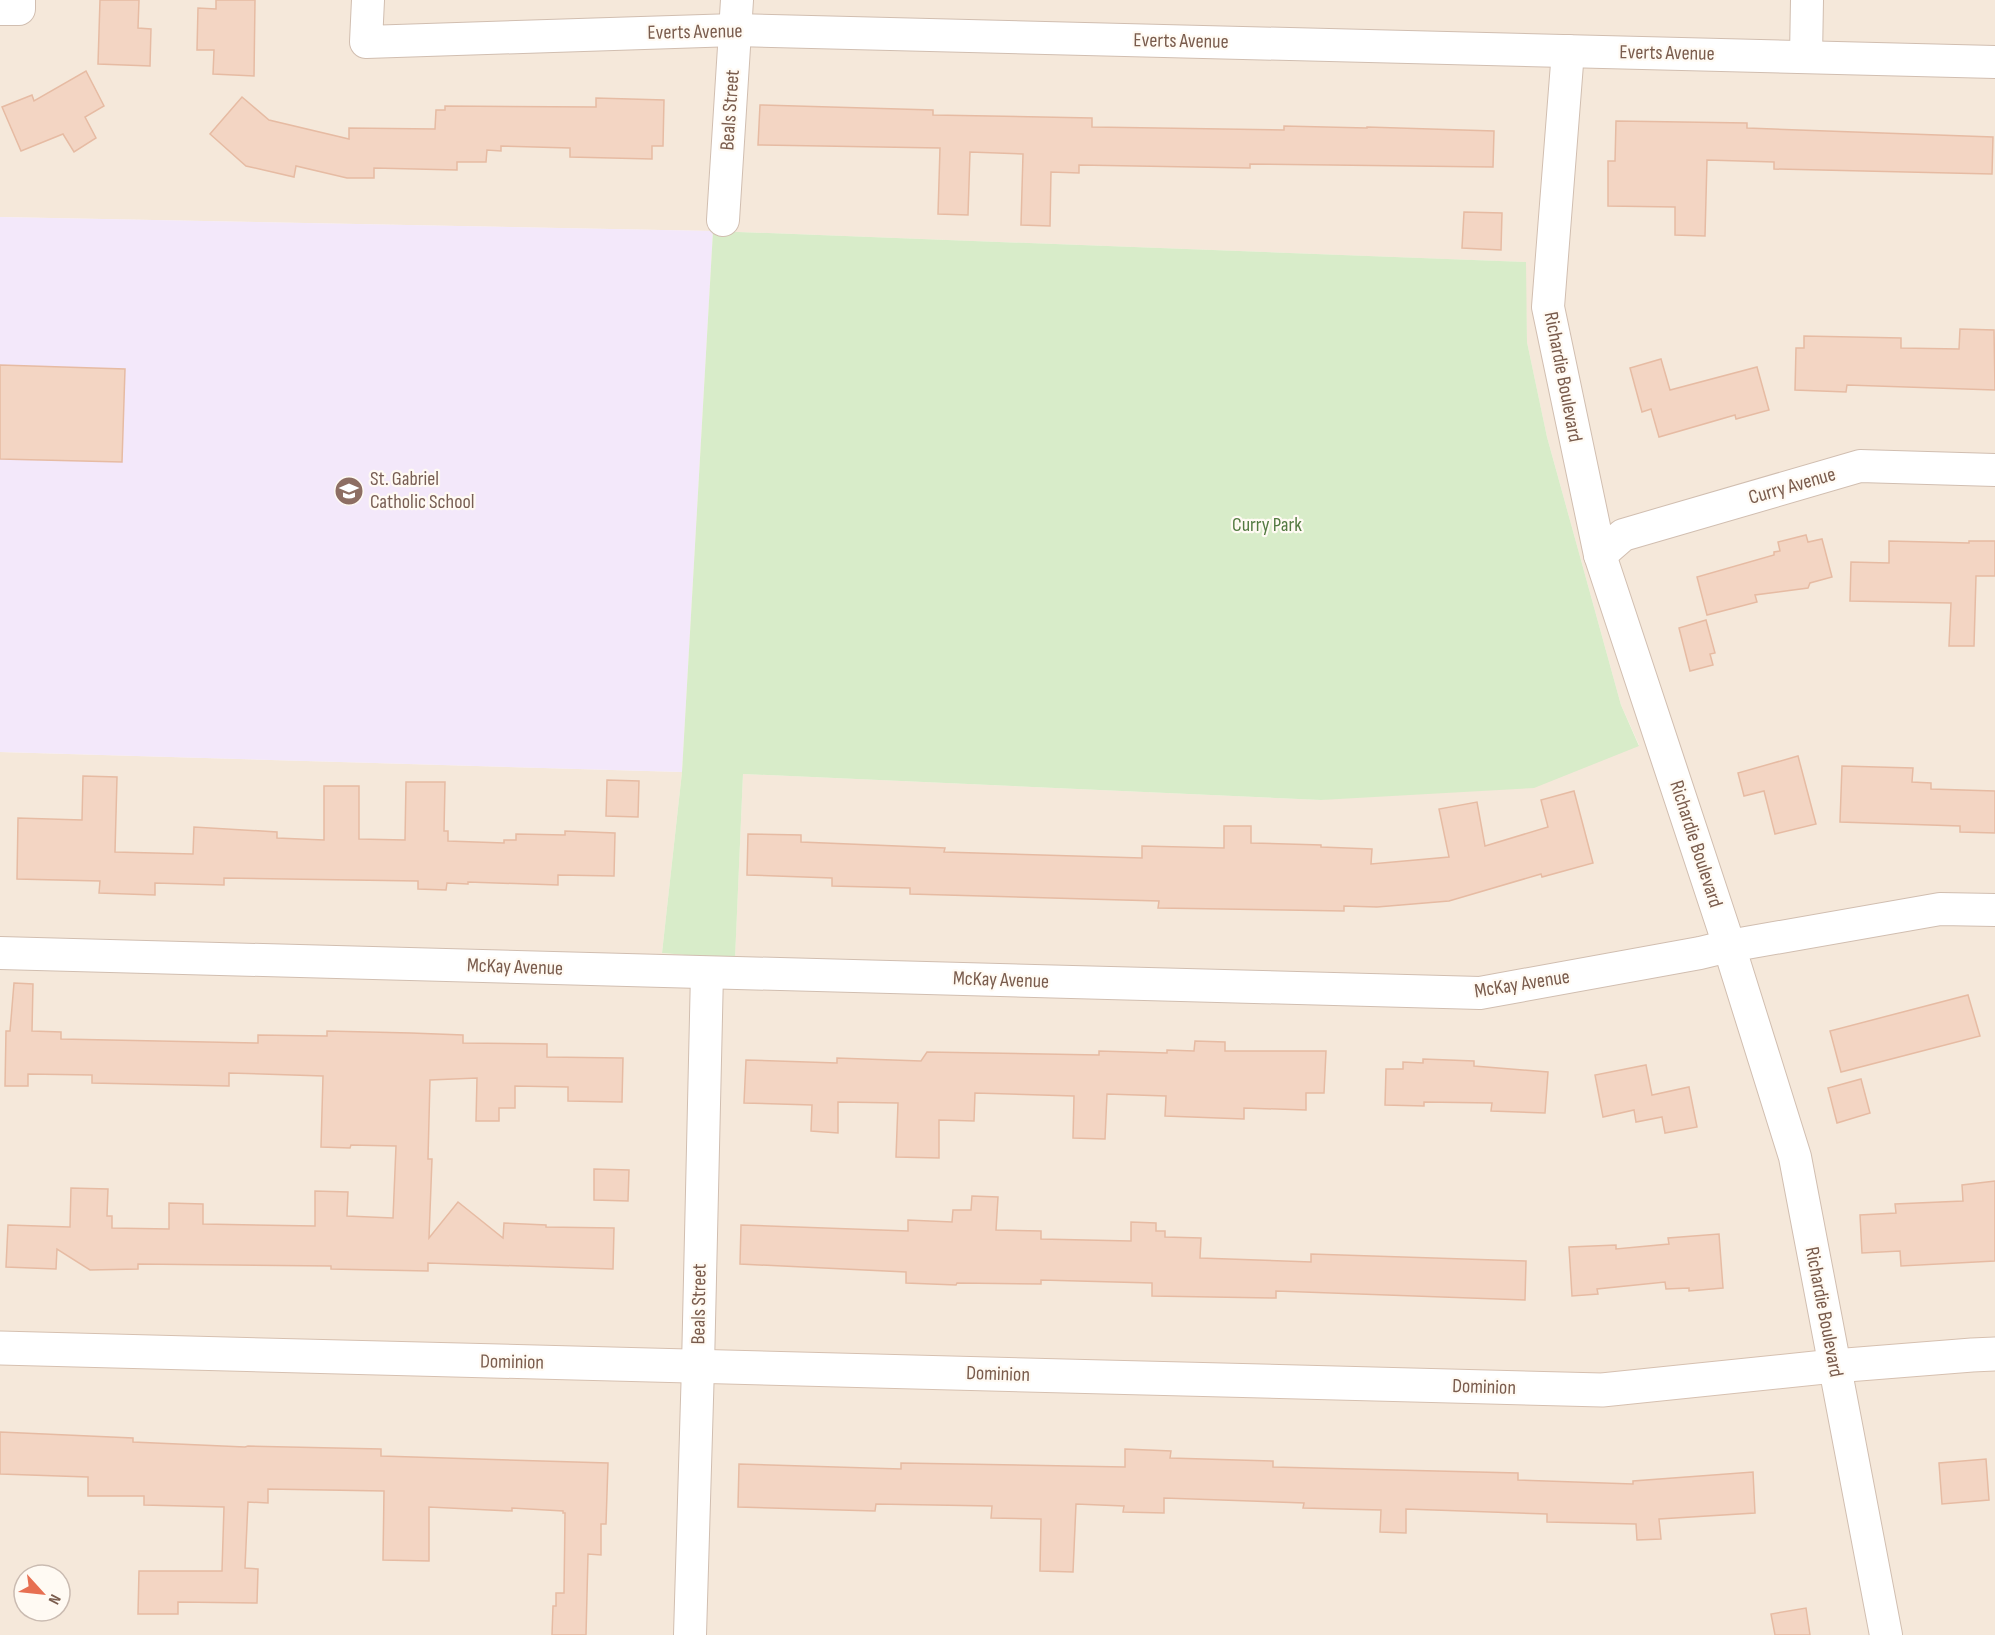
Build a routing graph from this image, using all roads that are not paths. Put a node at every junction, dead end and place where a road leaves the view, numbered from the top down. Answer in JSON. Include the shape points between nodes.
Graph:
{"nodes":[{"id":1,"x":19,"y":0,"type":"edge"},
{"id":2,"x":368,"y":0,"type":"edge"},
{"id":3,"x":1807,"y":0,"type":"edge"},
{"id":4,"x":0,"y":9,"type":"edge"},
{"id":5,"x":736,"y":15,"type":"edge"},
{"id":6,"x":1568,"y":51,"type":"junction"},
{"id":7,"x":1806,"y":57,"type":"junction"},
{"id":8,"x":1995,"y":62,"type":"edge"},
{"id":9,"x":723,"y":220,"type":"dead end"},
{"id":10,"x":1995,"y":470,"type":"edge"},
{"id":11,"x":1600,"y":555,"type":"junction"},
{"id":12,"x":1995,"y":910,"type":"edge"},
{"id":13,"x":1729,"y":946,"type":"junction"},
{"id":14,"x":0,"y":953,"type":"edge"},
{"id":15,"x":706,"y":973,"type":"junction"},
{"id":16,"x":0,"y":1348,"type":"edge"},
{"id":17,"x":1995,"y":1354,"type":"edge"},
{"id":18,"x":698,"y":1366,"type":"junction"},
{"id":19,"x":1834,"y":1366,"type":"junction"},
{"id":20,"x":690,"y":1635,"type":"edge"},
{"id":21,"x":1886,"y":1635,"type":"edge"}],
"edges":[{"from":1,"to":4,"type":"street","via":[[19,9]]},
{"from":2,"to":5,"type":"street","name":"Everts Avenue","via":[[366,42]]},
{"from":3,"to":7,"type":"street"},
{"from":5,"to":6,"type":"street","name":"Everts Avenue"},
{"from":5,"to":9,"type":"street","name":"Beals Street"},
{"from":6,"to":7,"type":"street","name":"Everts Avenue"},
{"from":6,"to":11,"type":"street","name":"Richardie Boulevard","via":[[1548,307]]},
{"from":7,"to":8,"type":"street","name":"Everts Avenue"},
{"from":10,"to":11,"type":"street","name":"Curry Avenue","via":[[1860,466],[1623,535]]},
{"from":11,"to":13,"type":"street","name":"Richardie Boulevard"},
{"from":12,"to":13,"type":"street","name":"McKay Avenue","via":[[1940,909]]},
{"from":13,"to":15,"type":"street","name":"McKay Avenue","via":[[1480,993]]},
{"from":13,"to":19,"type":"street","name":"Richardie Boulevard","via":[[1795,1157]]},
{"from":14,"to":15,"type":"street","name":"McKay Avenue"},
{"from":15,"to":18,"type":"street","name":"Beals Street"},
{"from":16,"to":18,"type":"street","name":"Dominion"},
{"from":17,"to":19,"type":"street","name":"Dominion"},
{"from":18,"to":19,"type":"street","name":"Dominion","via":[[1602,1390]]},
{"from":18,"to":20,"type":"street","name":"Beals Street"},
{"from":19,"to":21,"type":"street","name":"Richardie Boulevard"}]}
